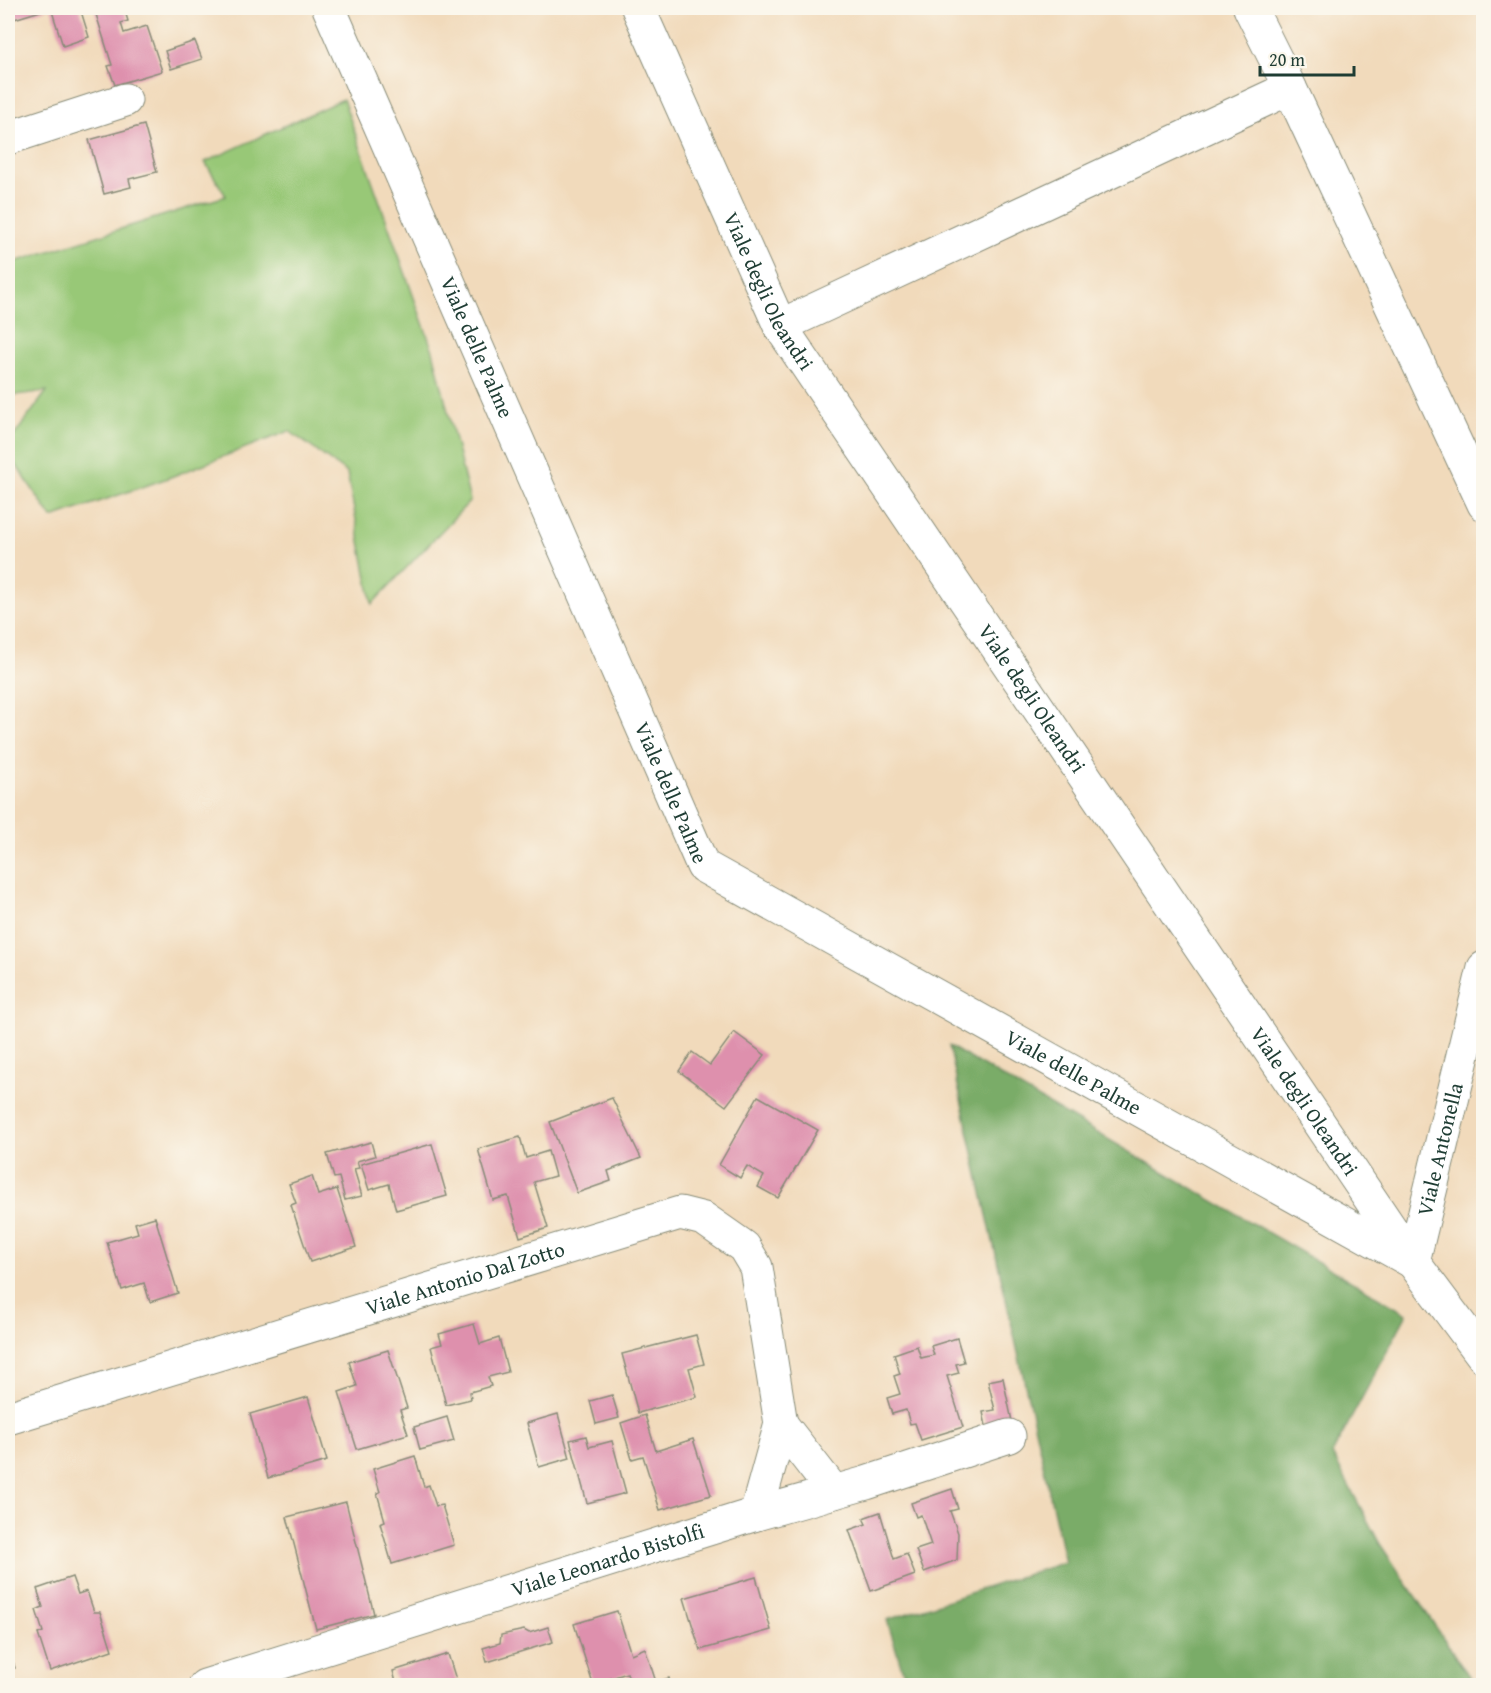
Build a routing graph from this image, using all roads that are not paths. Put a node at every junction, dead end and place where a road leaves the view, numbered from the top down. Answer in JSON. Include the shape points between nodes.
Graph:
{"nodes":[{"id":1,"x":329,"y":8,"type":"edge"},
{"id":2,"x":638,"y":8,"type":"edge"},
{"id":3,"x":1250,"y":8,"type":"edge"},
{"id":4,"x":1290,"y":88,"type":"junction"},
{"id":5,"x":125,"y":100,"type":"dead end"},
{"id":6,"x":8,"y":138,"type":"edge"},
{"id":7,"x":780,"y":326,"type":"junction"},
{"id":8,"x":1484,"y":504,"type":"edge"},
{"id":9,"x":1484,"y":968,"type":"edge"},
{"id":10,"x":1413,"y":1262,"type":"junction"},
{"id":11,"x":1484,"y":1357,"type":"edge"},
{"id":12,"x":8,"y":1418,"type":"edge"},
{"id":13,"x":781,"y":1424,"type":"junction"},
{"id":14,"x":1009,"y":1436,"type":"dead end"},
{"id":15,"x":834,"y":1492,"type":"junction"},
{"id":16,"x":756,"y":1515,"type":"junction"},
{"id":17,"x":205,"y":1686,"type":"edge"}],
"edges":[{"from":1,"to":10,"type":"street","name":"Viale delle Palme","via":[[703,866]]},
{"from":2,"to":7,"type":"street","name":"Viale degli Oleandri"},
{"from":3,"to":4,"type":"street"},
{"from":4,"to":7,"type":"street"},
{"from":4,"to":8,"type":"street"},
{"from":5,"to":6,"type":"street"},
{"from":7,"to":10,"type":"street","name":"Viale degli Oleandri"},
{"from":9,"to":10,"type":"street","name":"Viale Antonella"},
{"from":10,"to":11,"type":"street","name":"Viale degli Oleandri"},
{"from":12,"to":13,"type":"street","name":"Viale Antonio Dal Zotto","via":[[680,1213],[704,1219],[744,1247],[756,1267]]},
{"from":13,"to":15,"type":"street","name":"Viale Antonio Dal Zotto"},
{"from":13,"to":16,"type":"street","name":"Viale Antonio Dal Zotto"},
{"from":14,"to":15,"type":"street","name":"Viale Leonardo Bistolfi"},
{"from":15,"to":16,"type":"street","name":"Viale Leonardo Bistolfi"},
{"from":16,"to":17,"type":"street","name":"Viale Leonardo Bistolfi"}]}
